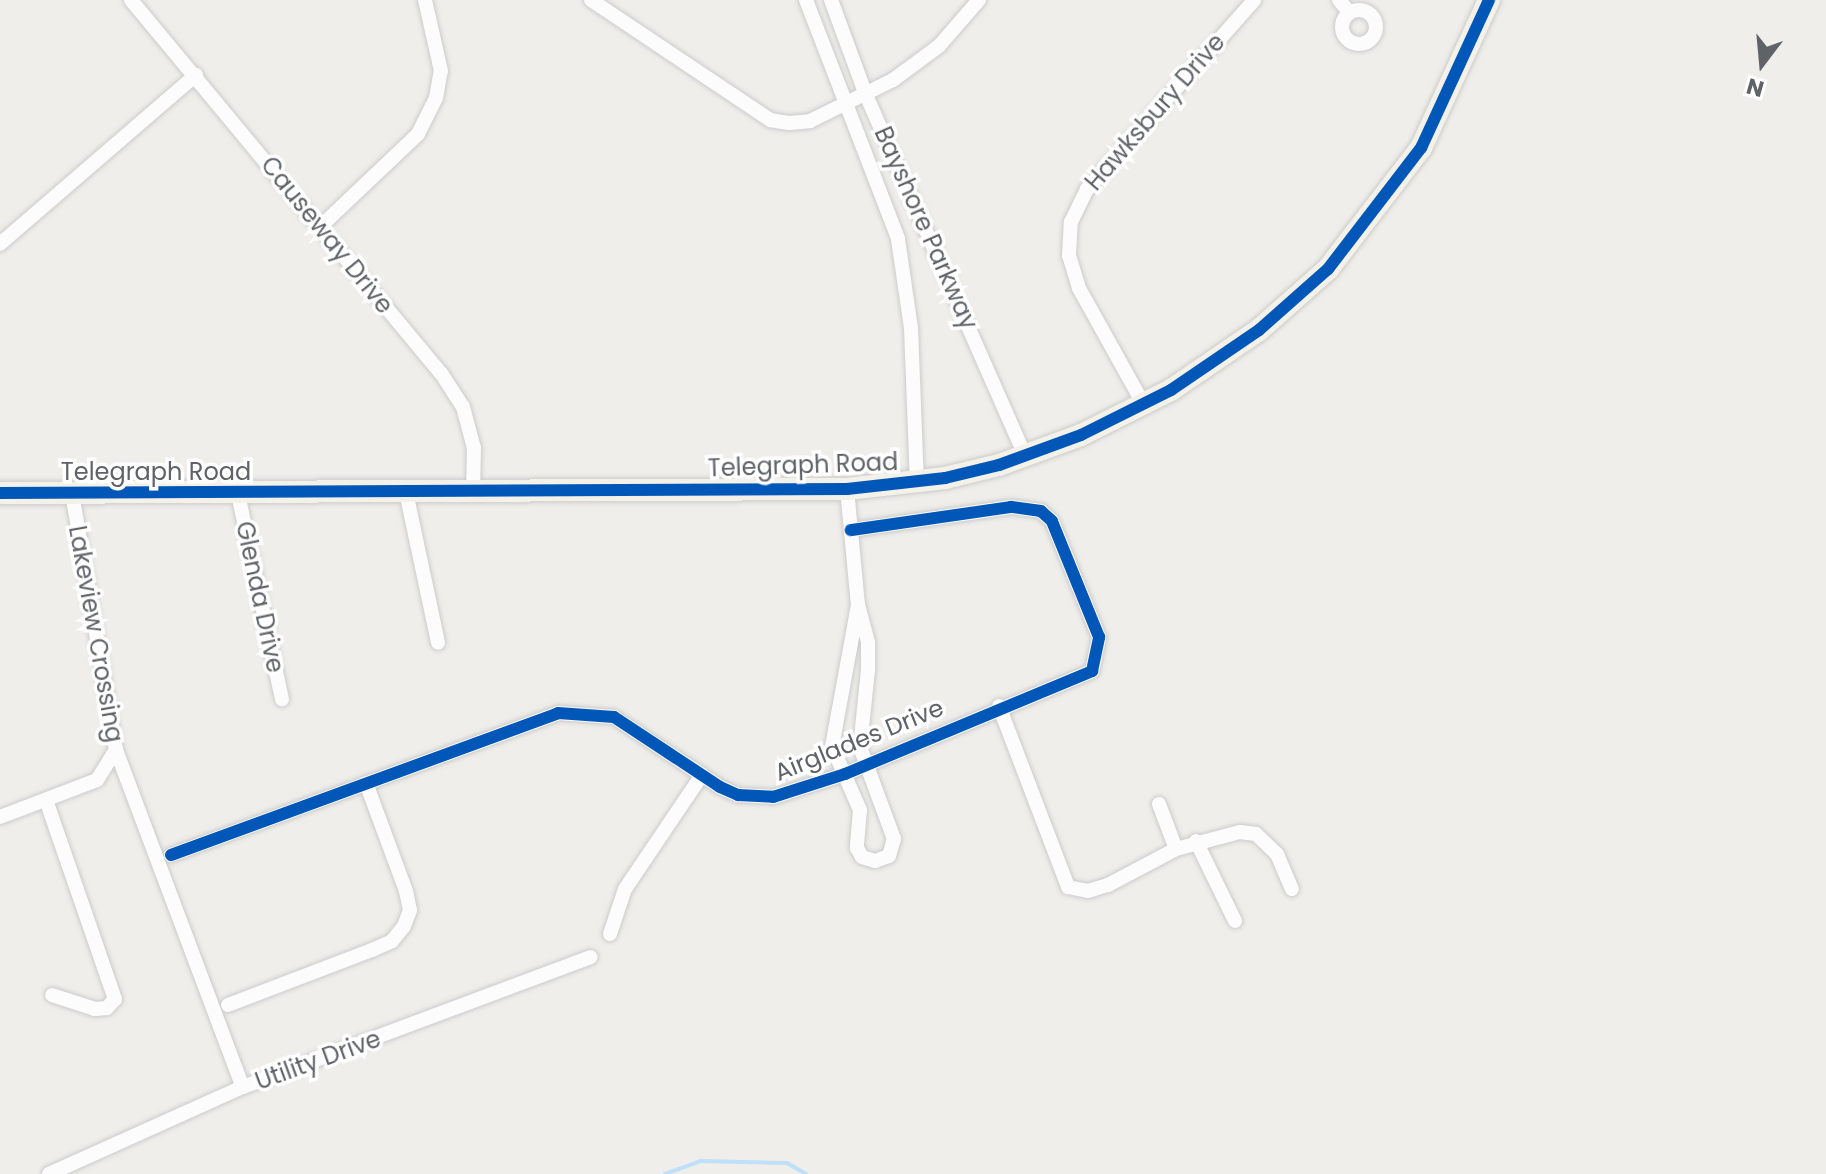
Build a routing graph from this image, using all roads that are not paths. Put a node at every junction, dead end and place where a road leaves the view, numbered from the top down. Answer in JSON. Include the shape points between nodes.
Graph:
{"nodes":[{"id":1,"x":131,"y":0,"type":"edge"},
{"id":2,"x":425,"y":0,"type":"edge"},
{"id":3,"x":591,"y":0,"type":"edge"},
{"id":4,"x":806,"y":0,"type":"edge"},
{"id":5,"x":831,"y":0,"type":"edge"},
{"id":6,"x":979,"y":0,"type":"edge"},
{"id":7,"x":1254,"y":0,"type":"edge"},
{"id":8,"x":1339,"y":0,"type":"edge"},
{"id":9,"x":1489,"y":0,"type":"edge"},
{"id":10,"x":1349,"y":12,"type":"dead end"},
{"id":11,"x":196,"y":75,"type":"junction"},
{"id":12,"x":866,"y":95,"type":"junction"},
{"id":13,"x":844,"y":105,"type":"junction"},
{"id":14,"x":320,"y":227,"type":"junction"},
{"id":15,"x":0,"y":244,"type":"edge"},
{"id":16,"x":1144,"y":405,"type":"junction"},
{"id":17,"x":1025,"y":456,"type":"junction"},
{"id":18,"x":917,"y":482,"type":"junction"},
{"id":19,"x":847,"y":489,"type":"junction"},
{"id":20,"x":406,"y":492,"type":"junction"},
{"id":21,"x":0,"y":493,"type":"edge"},
{"id":22,"x":72,"y":493,"type":"junction"},
{"id":23,"x":473,"y":493,"type":"junction"},
{"id":24,"x":238,"y":494,"type":"junction"},
{"id":25,"x":851,"y":530,"type":"junction"},
{"id":26,"x":858,"y":605,"type":"junction"},
{"id":27,"x":438,"y":643,"type":"dead end"},
{"id":28,"x":282,"y":699,"type":"dead end"},
{"id":29,"x":999,"y":706,"type":"junction"},
{"id":30,"x":116,"y":750,"type":"junction"},
{"id":31,"x":868,"y":764,"type":"junction"},
{"id":32,"x":845,"y":774,"type":"junction"},
{"id":33,"x":702,"y":775,"type":"junction"},
{"id":34,"x":366,"y":783,"type":"junction"},
{"id":35,"x":46,"y":800,"type":"junction"},
{"id":36,"x":1159,"y":804,"type":"dead end"},
{"id":37,"x":0,"y":817,"type":"edge"},
{"id":38,"x":1203,"y":839,"type":"junction"},
{"id":39,"x":1176,"y":849,"type":"junction"},
{"id":40,"x":171,"y":855,"type":"dead end"},
{"id":41,"x":1292,"y":889,"type":"dead end"},
{"id":42,"x":1235,"y":921,"type":"dead end"},
{"id":43,"x":610,"y":934,"type":"dead end"},
{"id":44,"x":591,"y":957,"type":"dead end"},
{"id":45,"x":52,"y":995,"type":"dead end"},
{"id":46,"x":228,"y":1005,"type":"dead end"},
{"id":47,"x":243,"y":1087,"type":"junction"},
{"id":48,"x":49,"y":1174,"type":"edge"}],
"edges":[{"from":1,"to":11,"type":"street","name":"Causeway Drive"},
{"from":2,"to":14,"type":"street","via":[[441,71],[436,98],[418,134]]},
{"from":3,"to":13,"type":"street","via":[[770,120],[810,121]]},
{"from":4,"to":13,"type":"street","name":"Bayshore Parkway"},
{"from":5,"to":12,"type":"street","name":"Bayshore Parkway"},
{"from":6,"to":12,"type":"street","via":[[939,46]]},
{"from":7,"to":16,"type":"street","name":"Hawksbury Drive","via":[[1087,189],[1071,222],[1069,256],[1079,288]]},
{"from":8,"to":10,"type":"street"},
{"from":9,"to":16,"type":"main road","name":"Telegraph Road","via":[[1421,148],[1328,269],[1259,330]]},
{"from":11,"to":14,"type":"street","name":"Causeway Drive"},
{"from":11,"to":15,"type":"street"},
{"from":12,"to":13,"type":"street"},
{"from":12,"to":17,"type":"street","name":"Bayshore Parkway"},
{"from":13,"to":18,"type":"street","name":"Bayshore Parkway","via":[[873,166],[901,253],[911,328]]},
{"from":14,"to":23,"type":"street","name":"Causeway Drive","via":[[463,407],[474,448]]},
{"from":16,"to":17,"type":"main road","name":"Telegraph Road"},
{"from":17,"to":18,"type":"main road","name":"Telegraph Road"},
{"from":18,"to":19,"type":"main road","name":"Telegraph Road"},
{"from":19,"to":23,"type":"main road","name":"Telegraph Road"},
{"from":19,"to":25,"type":"street"},
{"from":20,"to":23,"type":"main road","name":"Telegraph Road"},
{"from":20,"to":24,"type":"main road","name":"Telegraph Road"},
{"from":20,"to":27,"type":"street"},
{"from":21,"to":22,"type":"main road","name":"Telegraph Road"},
{"from":22,"to":24,"type":"main road","name":"Telegraph Road"},
{"from":22,"to":30,"type":"street","name":"Lakeview Crossing"},
{"from":24,"to":28,"type":"street","name":"Glenda Drive"},
{"from":25,"to":26,"type":"street"},
{"from":25,"to":29,"type":"street","name":"Airglades Drive","via":[[1011,507],[1041,511],[1052,521],[1099,637],[1092,671]]},
{"from":26,"to":31,"type":"street","via":[[868,642],[868,670],[858,733]]},
{"from":26,"to":32,"type":"street","via":[[832,746]]},
{"from":29,"to":31,"type":"street","name":"Airglades Drive"},
{"from":29,"to":39,"type":"street","via":[[1068,887],[1088,891],[1108,885]]},
{"from":30,"to":35,"type":"street","via":[[97,780]]},
{"from":30,"to":47,"type":"street","name":"Lakeview Crossing"},
{"from":31,"to":32,"type":"street","name":"Airglades Drive"},
{"from":31,"to":32,"type":"street","via":[[894,839],[883,860],[868,860],[857,848],[860,810]]},
{"from":32,"to":33,"type":"street","name":"Airglades Drive","via":[[773,797],[738,795]]},
{"from":33,"to":34,"type":"street","name":"Airglades Drive","via":[[614,717],[558,713]]},
{"from":33,"to":43,"type":"street","via":[[625,889]]},
{"from":34,"to":40,"type":"street","name":"Airglades Drive"},
{"from":34,"to":46,"type":"street","via":[[406,891],[410,910],[404,926],[392,941],[372,950]]},
{"from":35,"to":37,"type":"street"},
{"from":35,"to":45,"type":"street","via":[[115,999],[107,1008],[95,1009]]},
{"from":36,"to":39,"type":"street"},
{"from":38,"to":39,"type":"street"},
{"from":38,"to":41,"type":"street","via":[[1256,834],[1277,854]]},
{"from":38,"to":42,"type":"street"},
{"from":44,"to":47,"type":"street","name":"Utility Drive"},
{"from":47,"to":48,"type":"street","name":"Utility Drive"}]}
